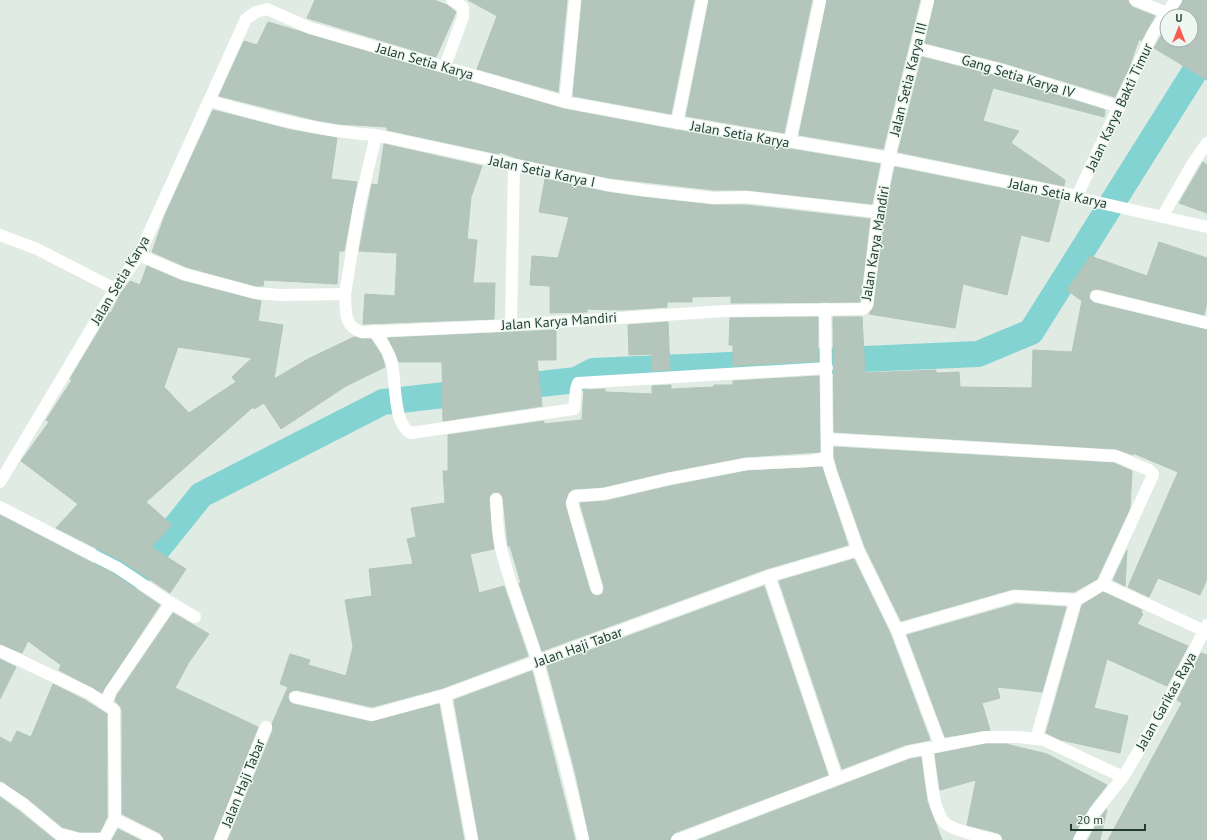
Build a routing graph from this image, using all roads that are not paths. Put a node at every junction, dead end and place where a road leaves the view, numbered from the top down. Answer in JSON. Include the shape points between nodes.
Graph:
{"nodes":[{"id":1,"x":452,"y":0,"type":"edge"},
{"id":2,"x":575,"y":0,"type":"edge"},
{"id":3,"x":702,"y":0,"type":"edge"},
{"id":4,"x":820,"y":0,"type":"edge"},
{"id":5,"x":928,"y":0,"type":"edge"},
{"id":6,"x":1135,"y":0,"type":"edge"},
{"id":7,"x":270,"y":4,"type":"edge"},
{"id":8,"x":1159,"y":10,"type":"edge"},
{"id":9,"x":1159,"y":24,"type":"edge"},
{"id":10,"x":916,"y":48,"type":"junction"},
{"id":11,"x":445,"y":66,"type":"junction"},
{"id":12,"x":210,"y":101,"type":"junction"},
{"id":13,"x":565,"y":102,"type":"junction"},
{"id":14,"x":1120,"y":107,"type":"junction"},
{"id":15,"x":677,"y":123,"type":"junction"},
{"id":16,"x":376,"y":135,"type":"junction"},
{"id":17,"x":790,"y":142,"type":"junction"},
{"id":18,"x":1207,"y":143,"type":"edge"},
{"id":19,"x":889,"y":158,"type":"junction"},
{"id":20,"x":514,"y":166,"type":"junction"},
{"id":21,"x":1080,"y":198,"type":"junction"},
{"id":22,"x":878,"y":212,"type":"junction"},
{"id":23,"x":1162,"y":217,"type":"junction"},
{"id":24,"x":1207,"y":227,"type":"edge"},
{"id":25,"x":0,"y":234,"type":"edge"},
{"id":26,"x":139,"y":255,"type":"junction"},
{"id":27,"x":114,"y":289,"type":"junction"},
{"id":28,"x":346,"y":294,"type":"junction"},
{"id":29,"x":1096,"y":296,"type":"dead end"},
{"id":30,"x":825,"y":309,"type":"junction"},
{"id":31,"x":1207,"y":323,"type":"edge"},
{"id":32,"x":511,"y":324,"type":"junction"},
{"id":33,"x":374,"y":331,"type":"junction"},
{"id":34,"x":827,"y":367,"type":"junction"},
{"id":35,"x":827,"y":439,"type":"junction"},
{"id":36,"x":827,"y":458,"type":"junction"},
{"id":37,"x":0,"y":482,"type":"edge"},
{"id":38,"x":496,"y":499,"type":"dead end"},
{"id":39,"x":0,"y":507,"type":"edge"},
{"id":40,"x":858,"y":550,"type":"junction"},
{"id":41,"x":770,"y":576,"type":"junction"},
{"id":42,"x":1103,"y":584,"type":"junction"},
{"id":43,"x":597,"y":589,"type":"dead end"},
{"id":44,"x":1076,"y":600,"type":"junction"},
{"id":45,"x":167,"y":601,"type":"junction"},
{"id":46,"x":195,"y":617,"type":"dead end"},
{"id":47,"x":1206,"y":629,"type":"edge"},
{"id":48,"x":897,"y":630,"type":"junction"},
{"id":49,"x":0,"y":651,"type":"edge"},
{"id":50,"x":538,"y":662,"type":"junction"},
{"id":51,"x":446,"y":695,"type":"junction"},
{"id":52,"x":295,"y":697,"type":"dead end"},
{"id":53,"x":106,"y":704,"type":"junction"},
{"id":54,"x":266,"y":726,"type":"dead end"},
{"id":55,"x":1036,"y":739,"type":"junction"},
{"id":56,"x":940,"y":744,"type":"junction"},
{"id":57,"x":927,"y":748,"type":"junction"},
{"id":58,"x":1123,"y":777,"type":"junction"},
{"id":59,"x":837,"y":779,"type":"junction"},
{"id":60,"x":0,"y":788,"type":"edge"},
{"id":61,"x":115,"y":819,"type":"junction"},
{"id":62,"x":157,"y":840,"type":"edge"},
{"id":63,"x":220,"y":840,"type":"edge"},
{"id":64,"x":472,"y":840,"type":"edge"},
{"id":65,"x":583,"y":840,"type":"edge"},
{"id":66,"x":677,"y":840,"type":"edge"},
{"id":67,"x":996,"y":840,"type":"edge"},
{"id":68,"x":1079,"y":840,"type":"edge"}],
"edges":[{"from":1,"to":11,"type":"street","via":[[463,7],[463,17]]},
{"from":2,"to":13,"type":"street"},
{"from":3,"to":15,"type":"street"},
{"from":4,"to":17,"type":"street"},
{"from":5,"to":10,"type":"street","name":"Jalan Setia Karya III"},
{"from":6,"to":8,"type":"street"},
{"from":7,"to":11,"type":"street","name":"Jalan Setia Karya","via":[[310,28]]},
{"from":7,"to":12,"type":"street","name":"Jalan Setia Karya","via":[[246,19]]},
{"from":9,"to":14,"type":"street","name":"Jalan Karya Bakti Timur"},
{"from":10,"to":14,"type":"street","name":"Gang Setia Karya IV","via":[[995,68]]},
{"from":10,"to":19,"type":"street","name":"Jalan Setia Karya III"},
{"from":11,"to":13,"type":"street","name":"Jalan Setia Karya"},
{"from":12,"to":16,"type":"street","name":"Jalan Setia Karya I","via":[[262,115],[355,134]]},
{"from":12,"to":26,"type":"street","name":"Jalan Setia Karya"},
{"from":13,"to":15,"type":"street","name":"Jalan Setia Karya"},
{"from":14,"to":21,"type":"street","name":"Jalan Karya Bakti Timur"},
{"from":15,"to":17,"type":"street","name":"Jalan Setia Karya"},
{"from":16,"to":20,"type":"street","name":"Jalan Setia Karya I"},
{"from":16,"to":28,"type":"street","name":"Jalan Karya Mandiri","via":[[358,207]]},
{"from":17,"to":19,"type":"street","name":"Jalan Setia Karya"},
{"from":18,"to":23,"type":"street"},
{"from":19,"to":21,"type":"street","name":"Jalan Setia Karya"},
{"from":19,"to":22,"type":"street","name":"Jalan Karya Mandiri"},
{"from":20,"to":22,"type":"street","name":"Jalan Setia Karya I","via":[[642,190],[714,198],[746,197]]},
{"from":20,"to":32,"type":"street"},
{"from":21,"to":23,"type":"street","name":"Jalan Setia Karya"},
{"from":22,"to":30,"type":"street","name":"Jalan Karya Mandiri","via":[[867,305],[863,309]]},
{"from":23,"to":24,"type":"street","name":"Jalan Setia Karya"},
{"from":25,"to":27,"type":"street","via":[[37,249]]},
{"from":26,"to":27,"type":"street","name":"Jalan Setia Karya"},
{"from":26,"to":28,"type":"street","via":[[184,274],[255,293]]},
{"from":27,"to":37,"type":"street","name":"Jalan Setia Karya"},
{"from":28,"to":33,"type":"street","name":"Jalan Karya Mandiri","via":[[346,318],[351,325],[356,330]]},
{"from":29,"to":31,"type":"street"},
{"from":30,"to":32,"type":"street","name":"Jalan Karya Mandiri","via":[[725,311]]},
{"from":30,"to":34,"type":"street"},
{"from":32,"to":33,"type":"street","name":"Jalan Karya Mandiri"},
{"from":33,"to":34,"type":"street","via":[[392,363],[401,422],[406,430],[411,432],[574,409],[578,383]]},
{"from":34,"to":35,"type":"street"},
{"from":35,"to":36,"type":"street"},
{"from":35,"to":42,"type":"street","via":[[1116,456],[1149,470],[1153,474],[1152,477]]},
{"from":36,"to":40,"type":"street"},
{"from":36,"to":43,"type":"street","via":[[746,464],[604,494],[575,496],[572,502],[574,511]]},
{"from":38,"to":50,"type":"street","via":[[500,543]]},
{"from":39,"to":45,"type":"street","via":[[118,568]]},
{"from":40,"to":41,"type":"street","name":"Jalan Haji Tabar"},
{"from":40,"to":48,"type":"street"},
{"from":41,"to":50,"type":"street","name":"Jalan Haji Tabar"},
{"from":41,"to":59,"type":"street"},
{"from":42,"to":44,"type":"street"},
{"from":42,"to":47,"type":"street","via":[[1167,615]]},
{"from":44,"to":48,"type":"street","via":[[1015,596]]},
{"from":44,"to":55,"type":"street"},
{"from":45,"to":46,"type":"street"},
{"from":45,"to":53,"type":"street","via":[[110,692]]},
{"from":47,"to":58,"type":"street","name":"Jalan Garikas Raya"},
{"from":48,"to":56,"type":"street"},
{"from":49,"to":53,"type":"street"},
{"from":50,"to":51,"type":"street","name":"Jalan Haji Tabar"},
{"from":50,"to":65,"type":"street","via":[[562,748]]},
{"from":51,"to":52,"type":"street","name":"Jalan Haji Tabar","via":[[372,715]]},
{"from":51,"to":64,"type":"street"},
{"from":53,"to":61,"type":"street","via":[[114,710]]},
{"from":54,"to":63,"type":"street","name":"Jalan Haji Tabar"},
{"from":55,"to":56,"type":"street","via":[[985,737]]},
{"from":55,"to":58,"type":"street","via":[[1044,740]]},
{"from":56,"to":57,"type":"street"},
{"from":57,"to":59,"type":"street","via":[[908,752]]},
{"from":57,"to":67,"type":"street","via":[[937,808],[945,823]]},
{"from":58,"to":68,"type":"street","name":"Jalan Garikas Raya","via":[[1095,812]]},
{"from":59,"to":66,"type":"street"},
{"from":60,"to":61,"type":"street","via":[[59,834],[79,840],[104,840]]},
{"from":61,"to":62,"type":"street"}]}
